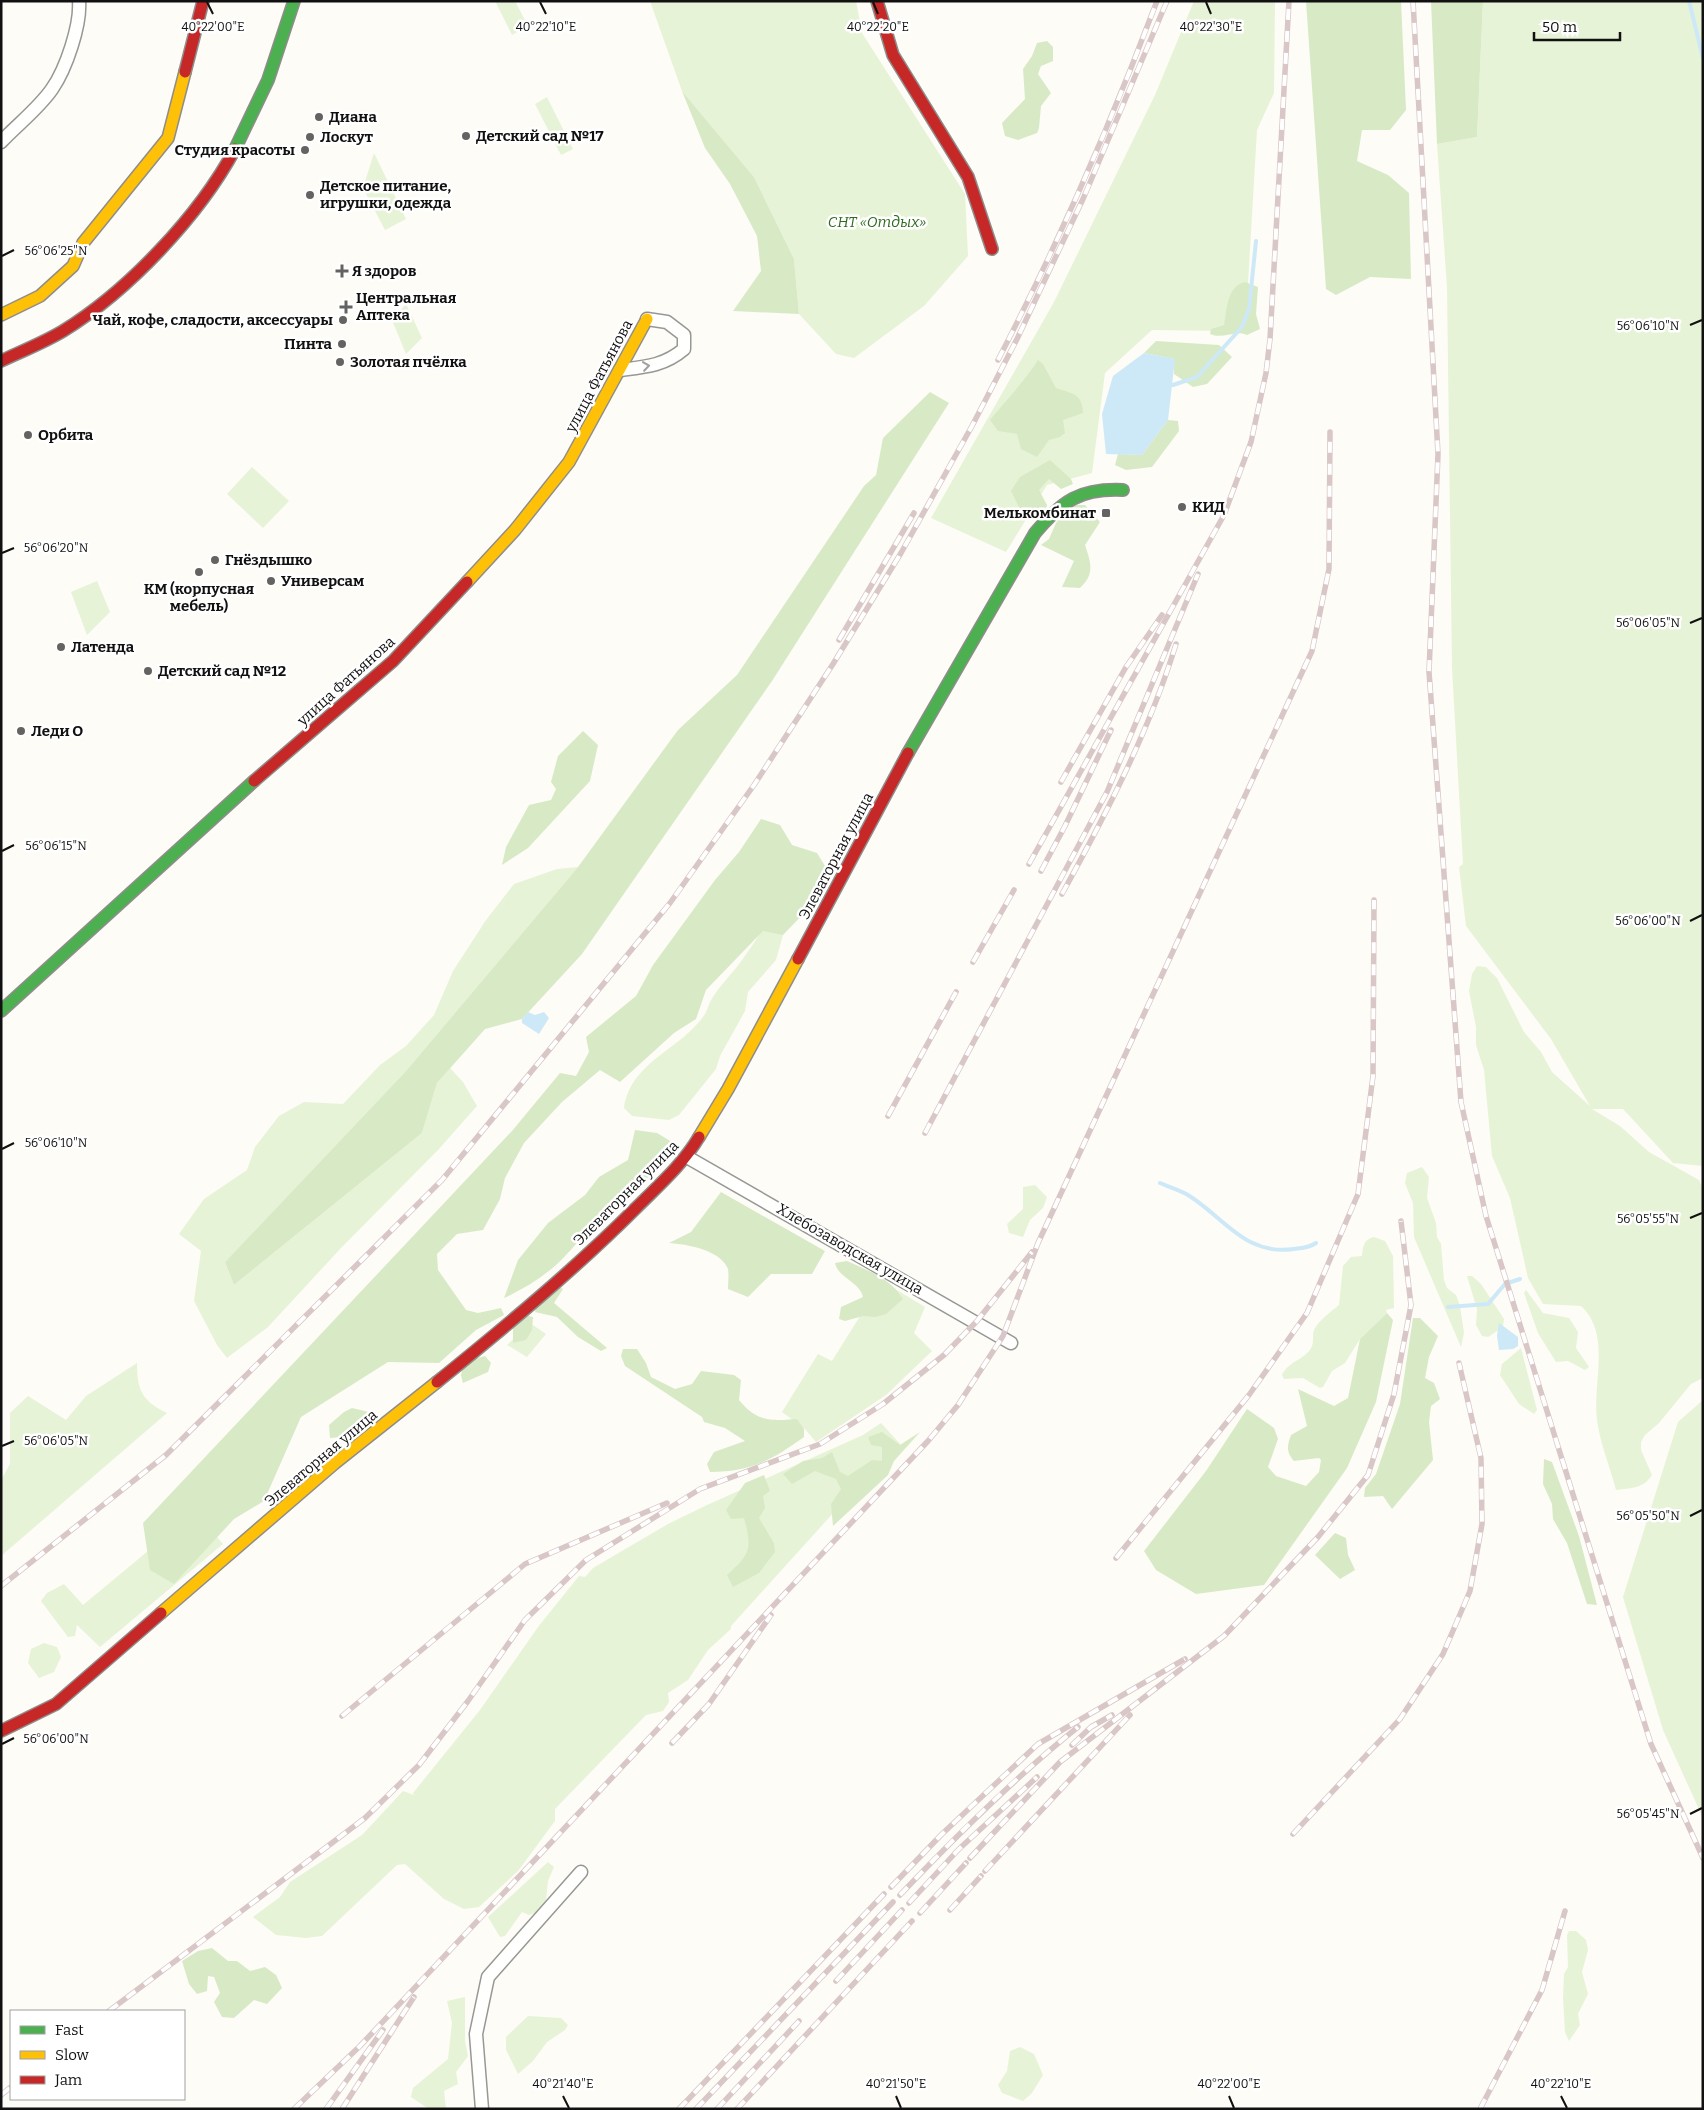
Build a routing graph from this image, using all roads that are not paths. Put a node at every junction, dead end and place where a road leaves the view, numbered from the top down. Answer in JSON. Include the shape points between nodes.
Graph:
{"nodes":[{"id":1,"x":79,"y":1,"type":"edge"},
{"id":2,"x":203,"y":1,"type":"edge"},
{"id":3,"x":294,"y":1,"type":"edge"},
{"id":4,"x":877,"y":1,"type":"edge"},
{"id":5,"x":1,"y":142,"type":"edge"},
{"id":6,"x":992,"y":250,"type":"dead end"},
{"id":7,"x":1,"y":315,"type":"edge"},
{"id":8,"x":647,"y":319,"type":"joint"},
{"id":9,"x":1,"y":361,"type":"edge"},
{"id":10,"x":620,"y":370,"type":"junction"},
{"id":11,"x":1123,"y":490,"type":"dead end"},
{"id":12,"x":1,"y":1012,"type":"edge"},
{"id":13,"x":687,"y":1157,"type":"junction"},
{"id":14,"x":1012,"y":1343,"type":"dead end"},
{"id":15,"x":1,"y":1731,"type":"edge"},
{"id":16,"x":581,"y":1872,"type":"dead end"},
{"id":17,"x":482,"y":2109,"type":"edge"}],
"edges":[{"from":1,"to":5,"type":"street","via":[[80,10],[68,55],[52,89]]},
{"from":2,"to":7,"type":"street","via":[[168,138],[83,243],[72,266],[40,296]]},
{"from":3,"to":9,"type":"street","via":[[277,58],[254,114],[226,167],[196,210],[118,290],[70,326]]},
{"from":4,"to":6,"type":"street","via":[[893,55],[968,177]]},
{"from":8,"to":10,"type":"street","name":"улица Фатьянова"},
{"from":10,"to":8,"type":"street","one_way":true,"via":[[672,359],[684,349],[684,335],[667,322]]},
{"from":10,"to":12,"type":"street","name":"улица Фатьянова","via":[[569,462],[516,530],[393,661],[217,813]]},
{"from":11,"to":13,"type":"street","name":"Элеваторная улица","via":[[1100,488],[1080,494],[1053,512],[1035,533],[896,774],[728,1089]]},
{"from":13,"to":14,"type":"street","name":"Хлебозаводская улица"},
{"from":13,"to":15,"type":"street","name":"Элеваторная улица","via":[[610,1234],[488,1341],[335,1463],[64,1698]]},
{"from":16,"to":17,"type":"street","via":[[488,1977],[476,2034]]}]}
